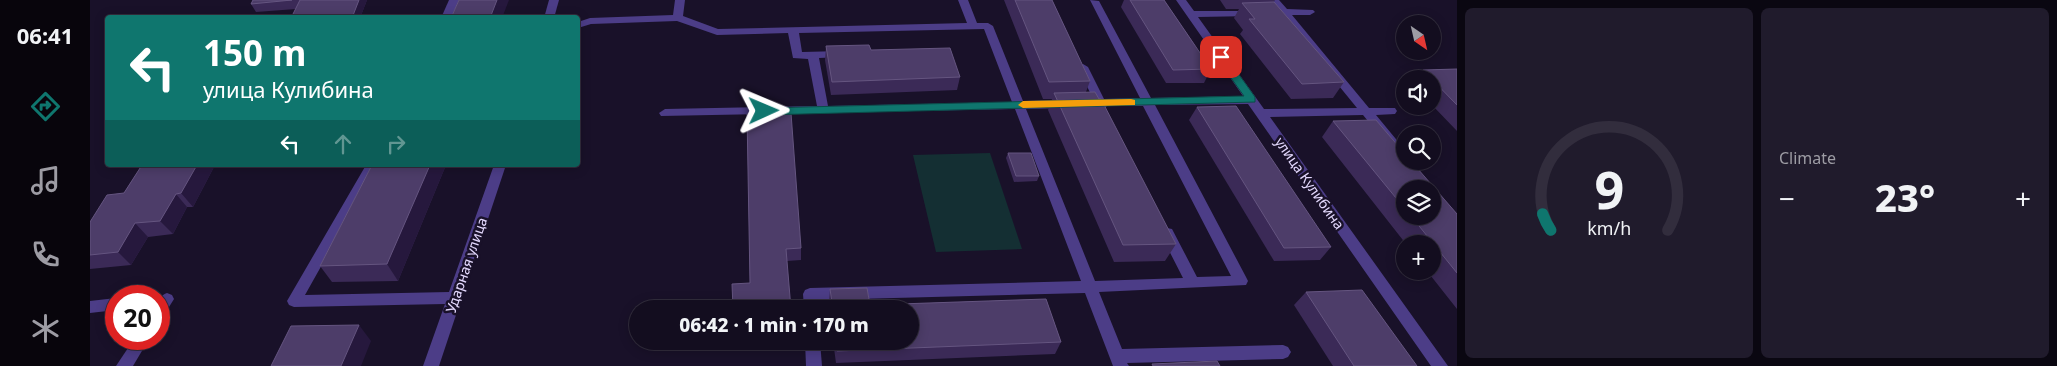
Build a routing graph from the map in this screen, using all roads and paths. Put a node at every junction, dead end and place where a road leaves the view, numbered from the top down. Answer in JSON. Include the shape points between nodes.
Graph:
{"nodes":[{"id":1,"x":454,"y":0,"type":"edge"},
{"id":2,"x":554,"y":0,"type":"edge"},
{"id":3,"x":680,"y":0,"type":"edge"},
{"id":4,"x":962,"y":0,"type":"edge"},
{"id":5,"x":1181,"y":0,"type":"edge"},
{"id":6,"x":1274,"y":0,"type":"edge"},
{"id":7,"x":1094,"y":1,"type":"edge"},
{"id":8,"x":1284,"y":12,"type":"junction"},
{"id":9,"x":1310,"y":12,"type":"dead end"},
{"id":10,"x":1191,"y":14,"type":"junction"},
{"id":11,"x":447,"y":15,"type":"edge"},
{"id":12,"x":550,"y":15,"type":"edge"},
{"id":13,"x":678,"y":18,"type":"junction"},
{"id":14,"x":580,"y":24,"type":"edge"},
{"id":15,"x":973,"y":27,"type":"junction"},
{"id":16,"x":793,"y":30,"type":"junction"},
{"id":17,"x":850,"y":54,"type":"edge"},
{"id":18,"x":812,"y":55,"type":"junction"},
{"id":19,"x":1080,"y":60,"type":"edge"},
{"id":20,"x":1251,"y":100,"type":"junction"},
{"id":21,"x":1149,"y":102,"type":"junction"},
{"id":22,"x":1101,"y":103,"type":"junction"},
{"id":23,"x":1018,"y":105,"type":"junction"},
{"id":24,"x":822,"y":110,"type":"junction"},
{"id":25,"x":1366,"y":111,"type":"junction"},
{"id":26,"x":1391,"y":111,"type":"dead end"},
{"id":27,"x":1261,"y":112,"type":"junction"},
{"id":28,"x":665,"y":113,"type":"dead end"},
{"id":29,"x":1109,"y":120,"type":"edge"},
{"id":30,"x":1396,"y":147,"type":"edge"},
{"id":31,"x":371,"y":167,"type":"edge"},
{"id":32,"x":499,"y":167,"type":"edge"},
{"id":33,"x":1162,"y":223,"type":"edge"},
{"id":34,"x":1193,"y":283,"type":"junction"},
{"id":35,"x":1090,"y":287,"type":"junction"},
{"id":36,"x":455,"y":298,"type":"junction"},
{"id":37,"x":810,"y":300,"type":"edge"},
{"id":38,"x":105,"y":305,"type":"edge"},
{"id":39,"x":90,"y":307,"type":"edge"},
{"id":40,"x":135,"y":350,"type":"edge"},
{"id":41,"x":813,"y":350,"type":"edge"},
{"id":42,"x":1283,"y":352,"type":"dead end"},
{"id":43,"x":1119,"y":361,"type":"edge"},
{"id":44,"x":124,"y":366,"type":"edge"},
{"id":45,"x":431,"y":366,"type":"edge"},
{"id":46,"x":814,"y":366,"type":"edge"},
{"id":47,"x":1440,"y":366,"type":"edge"}],
"edges":[{"from":1,"to":11,"type":"street"},
{"from":2,"to":12,"type":"street"},
{"from":3,"to":13,"type":"street"},
{"from":4,"to":15,"type":"street"},
{"from":5,"to":10,"type":"street","name":"улица Кулибина"},
{"from":6,"to":8,"type":"street"},
{"from":7,"to":21,"type":"street"},
{"from":8,"to":9,"type":"street"},
{"from":8,"to":10,"type":"street"},
{"from":8,"to":25,"type":"street"},
{"from":10,"to":20,"type":"street","name":"улица Кулибина"},
{"from":13,"to":14,"type":"street","via":[[590,21]]},
{"from":13,"to":16,"type":"street","via":[[717,32]]},
{"from":15,"to":16,"type":"street"},
{"from":15,"to":23,"type":"street","via":[[988,26]]},
{"from":16,"to":18,"type":"street","via":[[797,56]]},
{"from":17,"to":18,"type":"street"},
{"from":18,"to":24,"type":"street"},
{"from":19,"to":22,"type":"street"},
{"from":20,"to":21,"type":"street"},
{"from":20,"to":27,"type":"street","name":"улица Кулибина"},
{"from":21,"to":22,"type":"street"},
{"from":21,"to":34,"type":"street","via":[[1241,281]]},
{"from":22,"to":23,"type":"street"},
{"from":22,"to":29,"type":"street"},
{"from":23,"to":24,"type":"street"},
{"from":23,"to":35,"type":"street"},
{"from":24,"to":28,"type":"street"},
{"from":25,"to":26,"type":"street"},
{"from":25,"to":27,"type":"street"},
{"from":25,"to":30,"type":"street"},
{"from":27,"to":47,"type":"street","name":"улица Кулибина"},
{"from":31,"to":36,"type":"street","via":[[294,301]]},
{"from":32,"to":36,"type":"street","name":"Ударная улица"},
{"from":33,"to":34,"type":"street"},
{"from":34,"to":35,"type":"street"},
{"from":35,"to":37,"type":"street","via":[[810,294]]},
{"from":35,"to":43,"type":"street"},
{"from":36,"to":45,"type":"street","name":"Ударная улица"},
{"from":38,"to":39,"type":"street"},
{"from":40,"to":44,"type":"street"},
{"from":41,"to":46,"type":"street"},
{"from":42,"to":43,"type":"street"}]}
